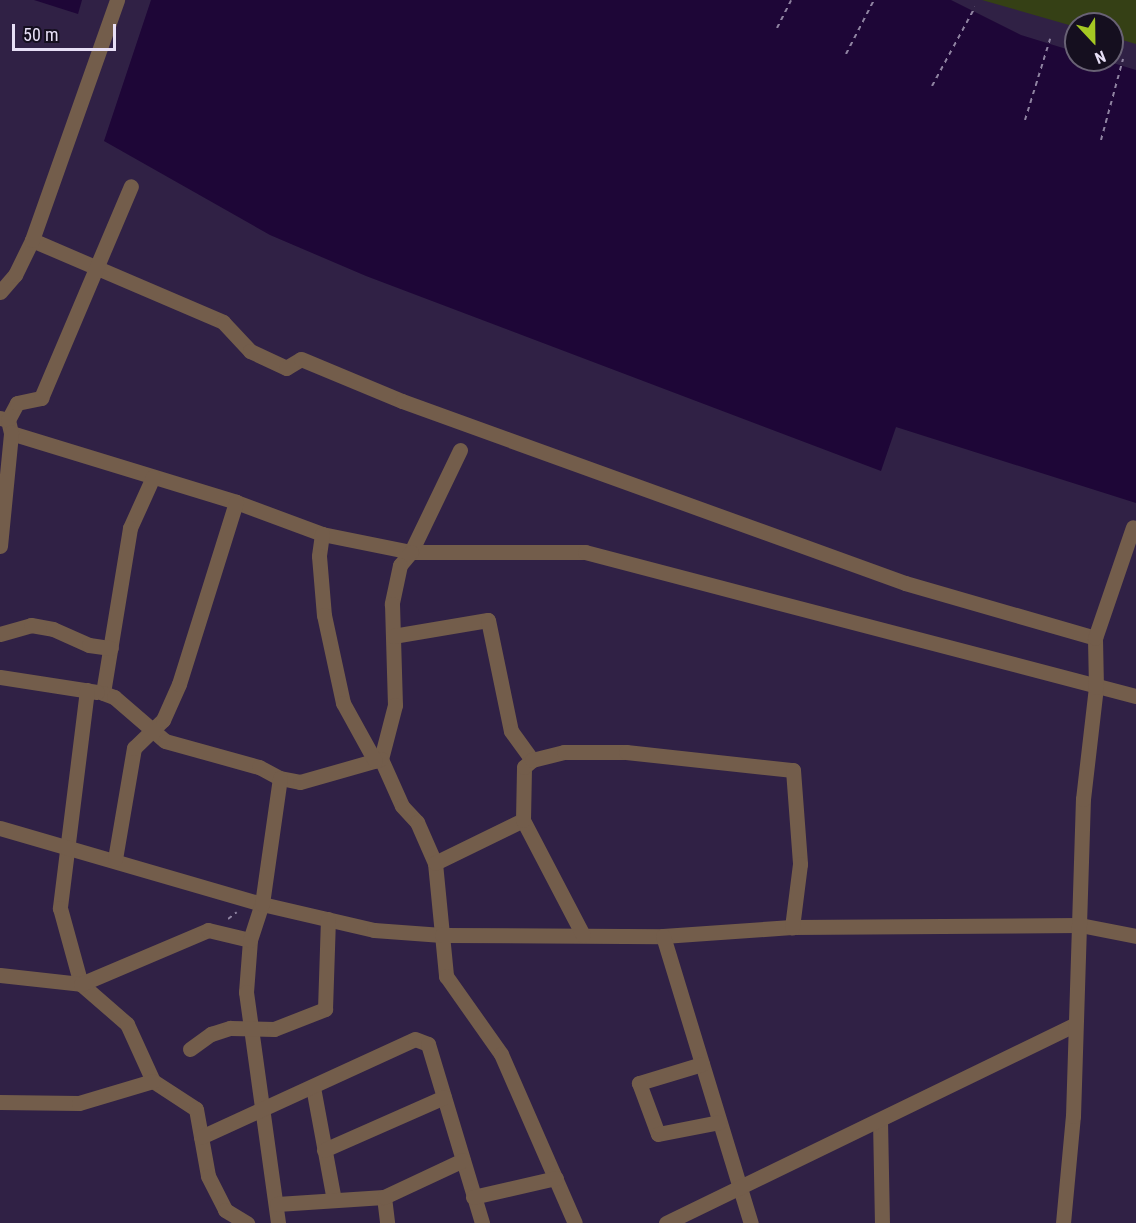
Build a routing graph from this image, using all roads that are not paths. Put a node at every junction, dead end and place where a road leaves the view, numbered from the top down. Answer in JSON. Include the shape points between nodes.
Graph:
{"nodes":[{"id":1,"x":117,"y":0,"type":"edge"},
{"id":2,"x":130,"y":186,"type":"dead end"},
{"id":3,"x":32,"y":240,"type":"junction"},
{"id":4,"x":98,"y":268,"type":"junction"},
{"id":5,"x":0,"y":292,"type":"edge"},
{"id":6,"x":6,"y":424,"type":"edge"},
{"id":7,"x":460,"y":450,"type":"dead end"},
{"id":8,"x":153,"y":477,"type":"junction"},
{"id":9,"x":236,"y":502,"type":"junction"},
{"id":10,"x":1133,"y":527,"type":"dead end"},
{"id":11,"x":322,"y":534,"type":"junction"},
{"id":12,"x":0,"y":546,"type":"edge"},
{"id":13,"x":411,"y":552,"type":"junction"},
{"id":14,"x":0,"y":634,"type":"edge"},
{"id":15,"x":393,"y":636,"type":"junction"},
{"id":16,"x":1095,"y":638,"type":"junction"},
{"id":17,"x":111,"y":648,"type":"junction"},
{"id":18,"x":0,"y":677,"type":"edge"},
{"id":19,"x":1096,"y":687,"type":"junction"},
{"id":20,"x":87,"y":690,"type":"junction"},
{"id":21,"x":103,"y":693,"type":"junction"},
{"id":22,"x":1136,"y":696,"type":"edge"},
{"id":23,"x":151,"y":730,"type":"junction"},
{"id":24,"x":378,"y":760,"type":"junction"},
{"id":25,"x":532,"y":760,"type":"junction"},
{"id":26,"x":280,"y":778,"type":"junction"},
{"id":27,"x":523,"y":820,"type":"junction"},
{"id":28,"x":0,"y":828,"type":"edge"},
{"id":29,"x":66,"y":846,"type":"junction"},
{"id":30,"x":115,"y":859,"type":"junction"},
{"id":31,"x":435,"y":863,"type":"junction"},
{"id":32,"x":262,"y":904,"type":"junction"},
{"id":33,"x":328,"y":919,"type":"junction"},
{"id":34,"x":1080,"y":925,"type":"junction"},
{"id":35,"x":792,"y":927,"type":"junction"},
{"id":36,"x":442,"y":935,"type":"junction"},
{"id":37,"x":582,"y":935,"type":"junction"},
{"id":38,"x":663,"y":936,"type":"junction"},
{"id":39,"x":1136,"y":936,"type":"edge"},
{"id":40,"x":250,"y":940,"type":"junction"},
{"id":41,"x":0,"y":975,"type":"edge"},
{"id":42,"x":81,"y":984,"type":"junction"},
{"id":43,"x":1074,"y":1024,"type":"junction"},
{"id":44,"x":251,"y":1029,"type":"junction"},
{"id":45,"x":190,"y":1049,"type":"dead end"},
{"id":46,"x":702,"y":1064,"type":"junction"},
{"id":47,"x":153,"y":1081,"type":"junction"},
{"id":48,"x":313,"y":1087,"type":"junction"},
{"id":49,"x":444,"y":1098,"type":"junction"},
{"id":50,"x":0,"y":1102,"type":"edge"},
{"id":51,"x":262,"y":1111,"type":"junction"},
{"id":52,"x":879,"y":1120,"type":"junction"},
{"id":53,"x":719,"y":1122,"type":"junction"},
{"id":54,"x":201,"y":1137,"type":"junction"},
{"id":55,"x":324,"y":1150,"type":"junction"},
{"id":56,"x":462,"y":1160,"type":"junction"},
{"id":57,"x":556,"y":1178,"type":"junction"},
{"id":58,"x":739,"y":1188,"type":"junction"},
{"id":59,"x":384,"y":1197,"type":"junction"},
{"id":60,"x":473,"y":1197,"type":"junction"},
{"id":61,"x":334,"y":1200,"type":"junction"},
{"id":62,"x":278,"y":1204,"type":"junction"},
{"id":63,"x":248,"y":1223,"type":"edge"},
{"id":64,"x":278,"y":1223,"type":"edge"},
{"id":65,"x":387,"y":1223,"type":"edge"},
{"id":66,"x":482,"y":1223,"type":"edge"},
{"id":67,"x":575,"y":1223,"type":"edge"},
{"id":68,"x":666,"y":1223,"type":"edge"},
{"id":69,"x":751,"y":1223,"type":"edge"},
{"id":70,"x":882,"y":1223,"type":"edge"},
{"id":71,"x":1063,"y":1223,"type":"edge"}],
"edges":[{"from":1,"to":3,"type":"street"},
{"from":2,"to":4,"type":"street"},
{"from":3,"to":4,"type":"street"},
{"from":3,"to":5,"type":"street","via":[[15,275]]},
{"from":4,"to":6,"type":"street","via":[[41,398],[17,403]]},
{"from":4,"to":16,"type":"street","via":[[223,322],[249,351],[286,368],[301,358],[402,401],[905,583]]},
{"from":6,"to":8,"type":"street"},
{"from":6,"to":12,"type":"street"},
{"from":7,"to":13,"type":"street"},
{"from":8,"to":9,"type":"street"},
{"from":8,"to":17,"type":"street","via":[[130,528]]},
{"from":9,"to":11,"type":"street"},
{"from":9,"to":23,"type":"street","via":[[178,684],[163,720]]},
{"from":10,"to":16,"type":"street"},
{"from":11,"to":13,"type":"street"},
{"from":11,"to":24,"type":"street","via":[[319,556],[324,615],[343,703]]},
{"from":13,"to":15,"type":"street","via":[[400,565],[392,604]]},
{"from":13,"to":19,"type":"street","via":[[585,552]]},
{"from":14,"to":17,"type":"street","via":[[31,624],[89,645]]},
{"from":15,"to":24,"type":"street","via":[[395,705]]},
{"from":15,"to":25,"type":"street","via":[[488,620],[511,731]]},
{"from":16,"to":19,"type":"street"},
{"from":17,"to":21,"type":"street"},
{"from":18,"to":20,"type":"street"},
{"from":19,"to":22,"type":"street"},
{"from":19,"to":34,"type":"street","via":[[1083,799]]},
{"from":20,"to":21,"type":"street"},
{"from":20,"to":29,"type":"street"},
{"from":21,"to":23,"type":"street","via":[[114,697]]},
{"from":23,"to":26,"type":"street","via":[[165,741],[259,767]]},
{"from":23,"to":30,"type":"street","via":[[134,748]]},
{"from":24,"to":26,"type":"street","via":[[300,783]]},
{"from":24,"to":31,"type":"street","via":[[402,806],[417,822]]},
{"from":25,"to":27,"type":"street","via":[[524,767]]},
{"from":25,"to":35,"type":"street","via":[[564,752],[626,752],[793,770],[800,864]]},
{"from":26,"to":32,"type":"street"},
{"from":27,"to":31,"type":"street"},
{"from":27,"to":37,"type":"street"},
{"from":28,"to":29,"type":"street"},
{"from":29,"to":30,"type":"street"},
{"from":29,"to":42,"type":"street","via":[[60,908]]},
{"from":30,"to":32,"type":"street"},
{"from":31,"to":36,"type":"street"},
{"from":32,"to":33,"type":"street"},
{"from":32,"to":40,"type":"street"},
{"from":33,"to":36,"type":"street","via":[[374,930]]},
{"from":33,"to":44,"type":"street","via":[[325,1009],[274,1029]]},
{"from":34,"to":35,"type":"street"},
{"from":34,"to":39,"type":"street"},
{"from":34,"to":43,"type":"street"},
{"from":35,"to":38,"type":"street"},
{"from":36,"to":37,"type":"street"},
{"from":36,"to":57,"type":"street","via":[[446,976],[501,1054]]},
{"from":37,"to":38,"type":"street"},
{"from":38,"to":46,"type":"street"},
{"from":40,"to":42,"type":"street","via":[[208,930]]},
{"from":40,"to":44,"type":"street","via":[[246,992]]},
{"from":41,"to":42,"type":"street"},
{"from":42,"to":47,"type":"street","via":[[127,1024]]},
{"from":43,"to":52,"type":"street"},
{"from":43,"to":71,"type":"street","via":[[1073,1116]]},
{"from":44,"to":45,"type":"street","via":[[230,1028],[211,1034]]},
{"from":44,"to":51,"type":"street"},
{"from":46,"to":53,"type":"street"},
{"from":46,"to":53,"type":"street","via":[[639,1083],[658,1134]]},
{"from":47,"to":50,"type":"street","via":[[79,1103]]},
{"from":47,"to":54,"type":"street","via":[[196,1109]]},
{"from":48,"to":49,"type":"street","via":[[416,1039],[428,1044]]},
{"from":48,"to":51,"type":"street"},
{"from":48,"to":55,"type":"street"},
{"from":49,"to":55,"type":"street"},
{"from":49,"to":56,"type":"street"},
{"from":51,"to":54,"type":"street"},
{"from":51,"to":62,"type":"street"},
{"from":52,"to":58,"type":"street"},
{"from":52,"to":70,"type":"street"},
{"from":53,"to":58,"type":"street"},
{"from":54,"to":63,"type":"street","via":[[208,1176],[225,1210]]},
{"from":55,"to":61,"type":"street"},
{"from":56,"to":59,"type":"street"},
{"from":56,"to":60,"type":"street"},
{"from":57,"to":60,"type":"street"},
{"from":57,"to":67,"type":"street"},
{"from":58,"to":68,"type":"street"},
{"from":58,"to":69,"type":"street"},
{"from":59,"to":61,"type":"street"},
{"from":59,"to":65,"type":"street"},
{"from":60,"to":66,"type":"street"},
{"from":61,"to":62,"type":"street"},
{"from":62,"to":64,"type":"street"}]}
